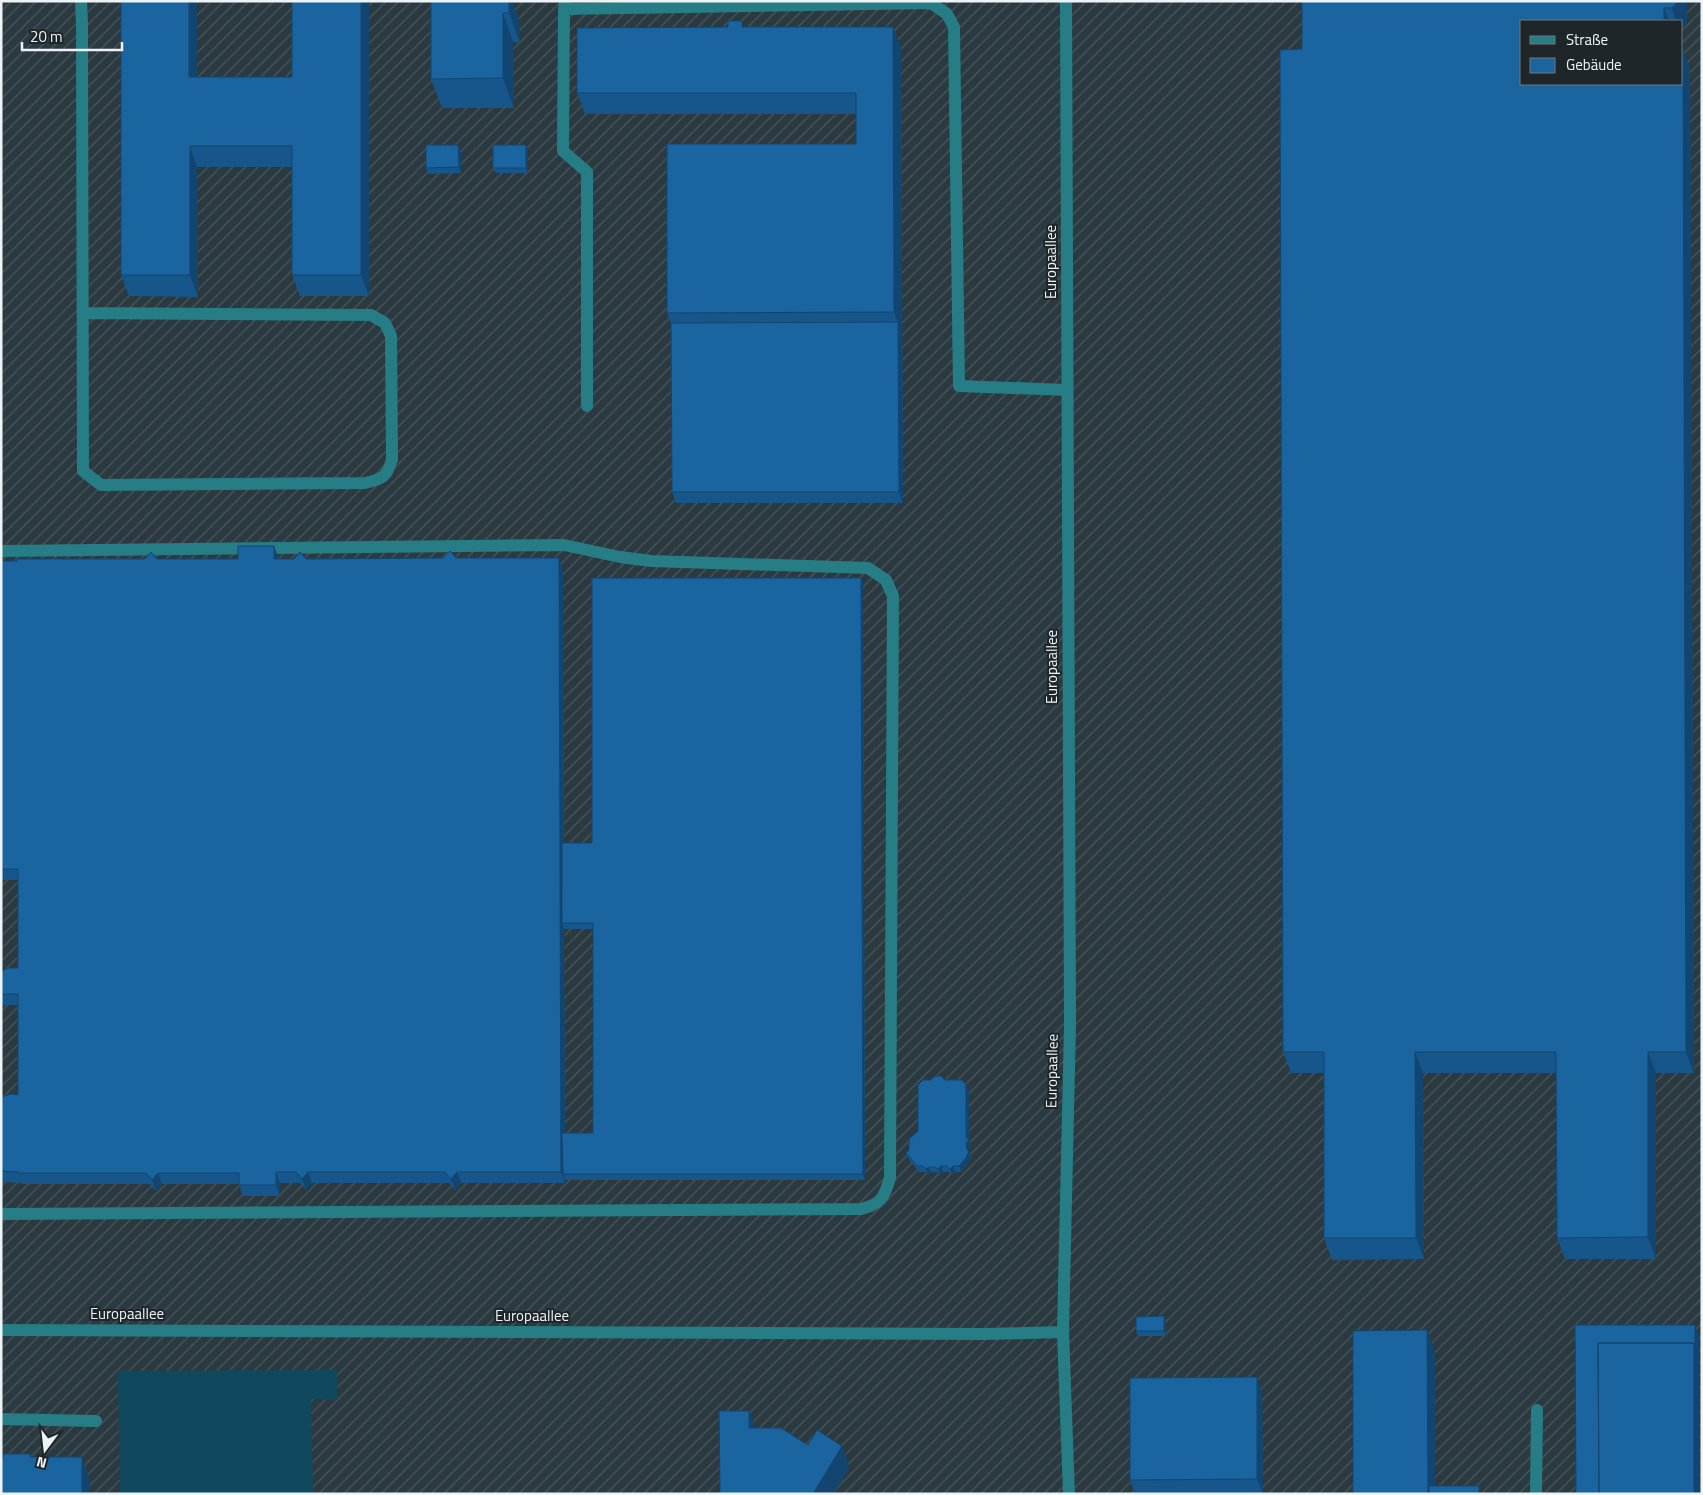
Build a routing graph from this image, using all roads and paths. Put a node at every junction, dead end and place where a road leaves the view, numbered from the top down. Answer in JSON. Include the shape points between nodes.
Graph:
{"nodes":[{"id":1,"x":82,"y":1,"type":"edge"},
{"id":2,"x":1066,"y":1,"type":"edge"},
{"id":3,"x":565,"y":5,"type":"edge"},
{"id":4,"x":82,"y":313,"type":"junction"},
{"id":5,"x":1067,"y":390,"type":"junction"},
{"id":6,"x":587,"y":406,"type":"dead end"},
{"id":7,"x":1,"y":551,"type":"edge"},
{"id":8,"x":1,"y":1214,"type":"edge"},
{"id":9,"x":1,"y":1330,"type":"edge"},
{"id":10,"x":1063,"y":1332,"type":"junction"},
{"id":11,"x":1537,"y":1410,"type":"dead end"},
{"id":12,"x":1,"y":1419,"type":"edge"},
{"id":13,"x":96,"y":1421,"type":"dead end"},
{"id":14,"x":1069,"y":1494,"type":"edge"},
{"id":15,"x":1536,"y":1494,"type":"edge"}],
"edges":[{"from":1,"to":4,"type":"street"},
{"from":2,"to":5,"type":"street","name":"Europaallee"},
{"from":3,"to":5,"type":"street","via":[[931,3],[947,14],[954,27],[959,386]]},
{"from":3,"to":6,"type":"street","via":[[563,151],[587,172]]},
{"from":4,"to":4,"type":"street","via":[[83,472],[101,485],[365,483],[380,480],[388,472],[392,459],[392,336],[385,323],[372,315]]},
{"from":5,"to":10,"type":"street","name":"Europaallee","via":[[1070,1026]]},
{"from":7,"to":8,"type":"street","via":[[564,545],[650,562],[868,568],[886,580],[893,596],[890,1178],[885,1194],[875,1205],[860,1209]]},
{"from":9,"to":10,"type":"street","name":"Europaallee"},
{"from":10,"to":14,"type":"street","name":"Europaallee"},
{"from":11,"to":15,"type":"street"},
{"from":12,"to":13,"type":"street"}]}
